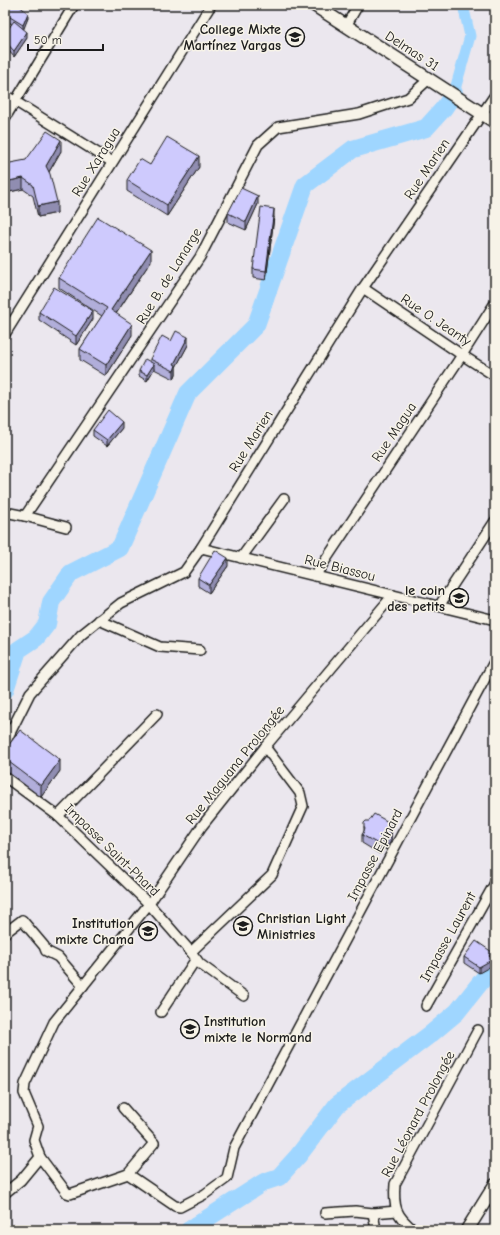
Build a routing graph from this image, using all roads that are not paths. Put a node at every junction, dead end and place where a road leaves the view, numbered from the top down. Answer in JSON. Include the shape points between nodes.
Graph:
{"nodes":[{"id":1,"x":74,"y":5,"type":"edge"},
{"id":2,"x":211,"y":5,"type":"edge"},
{"id":3,"x":314,"y":5,"type":"edge"},
{"id":4,"x":358,"y":5,"type":"edge"},
{"id":5,"x":346,"y":26,"type":"junction"},
{"id":6,"x":429,"y":79,"type":"junction"},
{"id":7,"x":5,"y":95,"type":"edge"},
{"id":8,"x":495,"y":95,"type":"edge"},
{"id":9,"x":16,"y":102,"type":"junction"},
{"id":10,"x":482,"y":114,"type":"junction"},
{"id":11,"x":5,"y":118,"type":"edge"},
{"id":12,"x":495,"y":122,"type":"edge"},
{"id":13,"x":112,"y":162,"type":"junction"},
{"id":14,"x":363,"y":288,"type":"junction"},
{"id":15,"x":495,"y":303,"type":"edge"},
{"id":16,"x":5,"y":334,"type":"edge"},
{"id":17,"x":462,"y":355,"type":"junction"},
{"id":18,"x":495,"y":376,"type":"edge"},
{"id":19,"x":284,"y":499,"type":"dead end"},
{"id":20,"x":5,"y":512,"type":"edge"},
{"id":21,"x":25,"y":516,"type":"junction"},
{"id":22,"x":495,"y":521,"type":"edge"},
{"id":23,"x":66,"y":527,"type":"dead end"},
{"id":24,"x":201,"y":548,"type":"junction"},
{"id":25,"x":241,"y":558,"type":"junction"},
{"id":26,"x":315,"y":576,"type":"junction"},
{"id":27,"x":393,"y":595,"type":"junction"},
{"id":28,"x":439,"y":606,"type":"junction"},
{"id":29,"x":99,"y":620,"type":"junction"},
{"id":30,"x":495,"y":620,"type":"edge"},
{"id":31,"x":200,"y":650,"type":"dead end"},
{"id":32,"x":495,"y":660,"type":"edge"},
{"id":33,"x":158,"y":714,"type":"dead end"},
{"id":34,"x":5,"y":743,"type":"edge"},
{"id":35,"x":265,"y":747,"type":"junction"},
{"id":36,"x":5,"y":777,"type":"edge"},
{"id":37,"x":58,"y":816,"type":"junction"},
{"id":38,"x":495,"y":883,"type":"edge"},
{"id":39,"x":149,"y":904,"type":"junction"},
{"id":40,"x":5,"y":933,"type":"edge"},
{"id":41,"x":193,"y":955,"type":"junction"},
{"id":42,"x":83,"y":986,"type":"junction"},
{"id":43,"x":244,"y":996,"type":"dead end"},
{"id":44,"x":426,"y":1006,"type":"dead end"},
{"id":45,"x":161,"y":1012,"type":"dead end"},
{"id":46,"x":478,"y":1030,"type":"dead end"},
{"id":47,"x":123,"y":1108,"type":"dead end"},
{"id":48,"x":40,"y":1157,"type":"junction"},
{"id":49,"x":128,"y":1174,"type":"junction"},
{"id":50,"x":495,"y":1186,"type":"edge"},
{"id":51,"x":5,"y":1193,"type":"edge"},
{"id":52,"x":397,"y":1211,"type":"junction"},
{"id":53,"x":325,"y":1213,"type":"dead end"},
{"id":54,"x":374,"y":1213,"type":"junction"},
{"id":55,"x":376,"y":1230,"type":"edge"},
{"id":56,"x":414,"y":1230,"type":"edge"},
{"id":57,"x":467,"y":1230,"type":"edge"}],
"edges":[{"from":1,"to":9,"type":"street"},
{"from":2,"to":13,"type":"street","name":"Rue Xaragua"},
{"from":3,"to":5,"type":"street","name":"Delmas 31"},
{"from":4,"to":5,"type":"street"},
{"from":5,"to":6,"type":"street","name":"Delmas 31"},
{"from":6,"to":10,"type":"street","name":"Delmas 31"},
{"from":6,"to":21,"type":"street","name":"Rue B. de Lanarge","via":[[408,98],[359,114],[278,127],[258,145],[200,257]]},
{"from":7,"to":9,"type":"street"},
{"from":8,"to":10,"type":"street","name":"Rue Marien"},
{"from":9,"to":11,"type":"street"},
{"from":9,"to":13,"type":"street"},
{"from":10,"to":12,"type":"street","name":"Delmas 31"},
{"from":10,"to":14,"type":"street","name":"Rue Marien"},
{"from":13,"to":16,"type":"street","name":"Rue Xaragua"},
{"from":14,"to":17,"type":"street","name":"Rue O. Jeanty"},
{"from":14,"to":24,"type":"street","name":"Rue Marien"},
{"from":15,"to":17,"type":"street","name":"Rue Magua"},
{"from":17,"to":18,"type":"street","name":"Rue O. Jeanty"},
{"from":17,"to":26,"type":"street","name":"Rue Magua"},
{"from":19,"to":25,"type":"street"},
{"from":20,"to":21,"type":"street"},
{"from":21,"to":23,"type":"street"},
{"from":22,"to":28,"type":"street"},
{"from":24,"to":25,"type":"street","name":"Rue Biassou"},
{"from":24,"to":29,"type":"street","name":"Rue Marien","via":[[184,572],[121,603]]},
{"from":25,"to":26,"type":"street","name":"Rue Biassou"},
{"from":26,"to":27,"type":"street","name":"Rue Biassou"},
{"from":27,"to":28,"type":"street","name":"Rue Biassou"},
{"from":27,"to":35,"type":"street","name":"Rue Maguana Prolongée"},
{"from":28,"to":30,"type":"street","name":"Rue Biassou"},
{"from":29,"to":31,"type":"street","via":[[160,647]]},
{"from":29,"to":34,"type":"street","name":"Rue Marien","via":[[81,635],[30,693]]},
{"from":32,"to":49,"type":"street","name":"Impasse Epinard","via":[[234,1148],[227,1178],[205,1194],[180,1207]]},
{"from":33,"to":37,"type":"street"},
{"from":35,"to":39,"type":"street","name":"Rue Maguana Prolongée","via":[[202,826]]},
{"from":35,"to":41,"type":"street","via":[[300,794],[303,806],[272,875]]},
{"from":36,"to":37,"type":"street","name":"Impasse Saint-Phard"},
{"from":37,"to":39,"type":"street","name":"Impasse Saint-Phard"},
{"from":38,"to":44,"type":"street","name":"Impasse Laurent"},
{"from":39,"to":41,"type":"street","name":"Impasse Saint-Phard"},
{"from":39,"to":42,"type":"street","name":"Rue Maguana Prolongée"},
{"from":40,"to":42,"type":"street","via":[[22,920],[46,951],[58,957]]},
{"from":41,"to":43,"type":"street","name":"Impasse Saint-Phard","via":[[200,964]]},
{"from":41,"to":45,"type":"street"},
{"from":42,"to":48,"type":"street","name":"Rue Maguana Prolongée","via":[[54,1022],[25,1084],[24,1093],[38,1126],[34,1140]]},
{"from":46,"to":52,"type":"street","name":"Rue Léonard Prolongée","via":[[395,1184],[394,1198]]},
{"from":47,"to":49,"type":"street","via":[[154,1143]]},
{"from":48,"to":49,"type":"street","via":[[70,1194]]},
{"from":48,"to":51,"type":"street","via":[[21,1180]]},
{"from":50,"to":57,"type":"street"},
{"from":52,"to":54,"type":"street"},
{"from":52,"to":56,"type":"street","via":[[403,1221]]},
{"from":53,"to":54,"type":"street"},
{"from":54,"to":55,"type":"street"}]}
